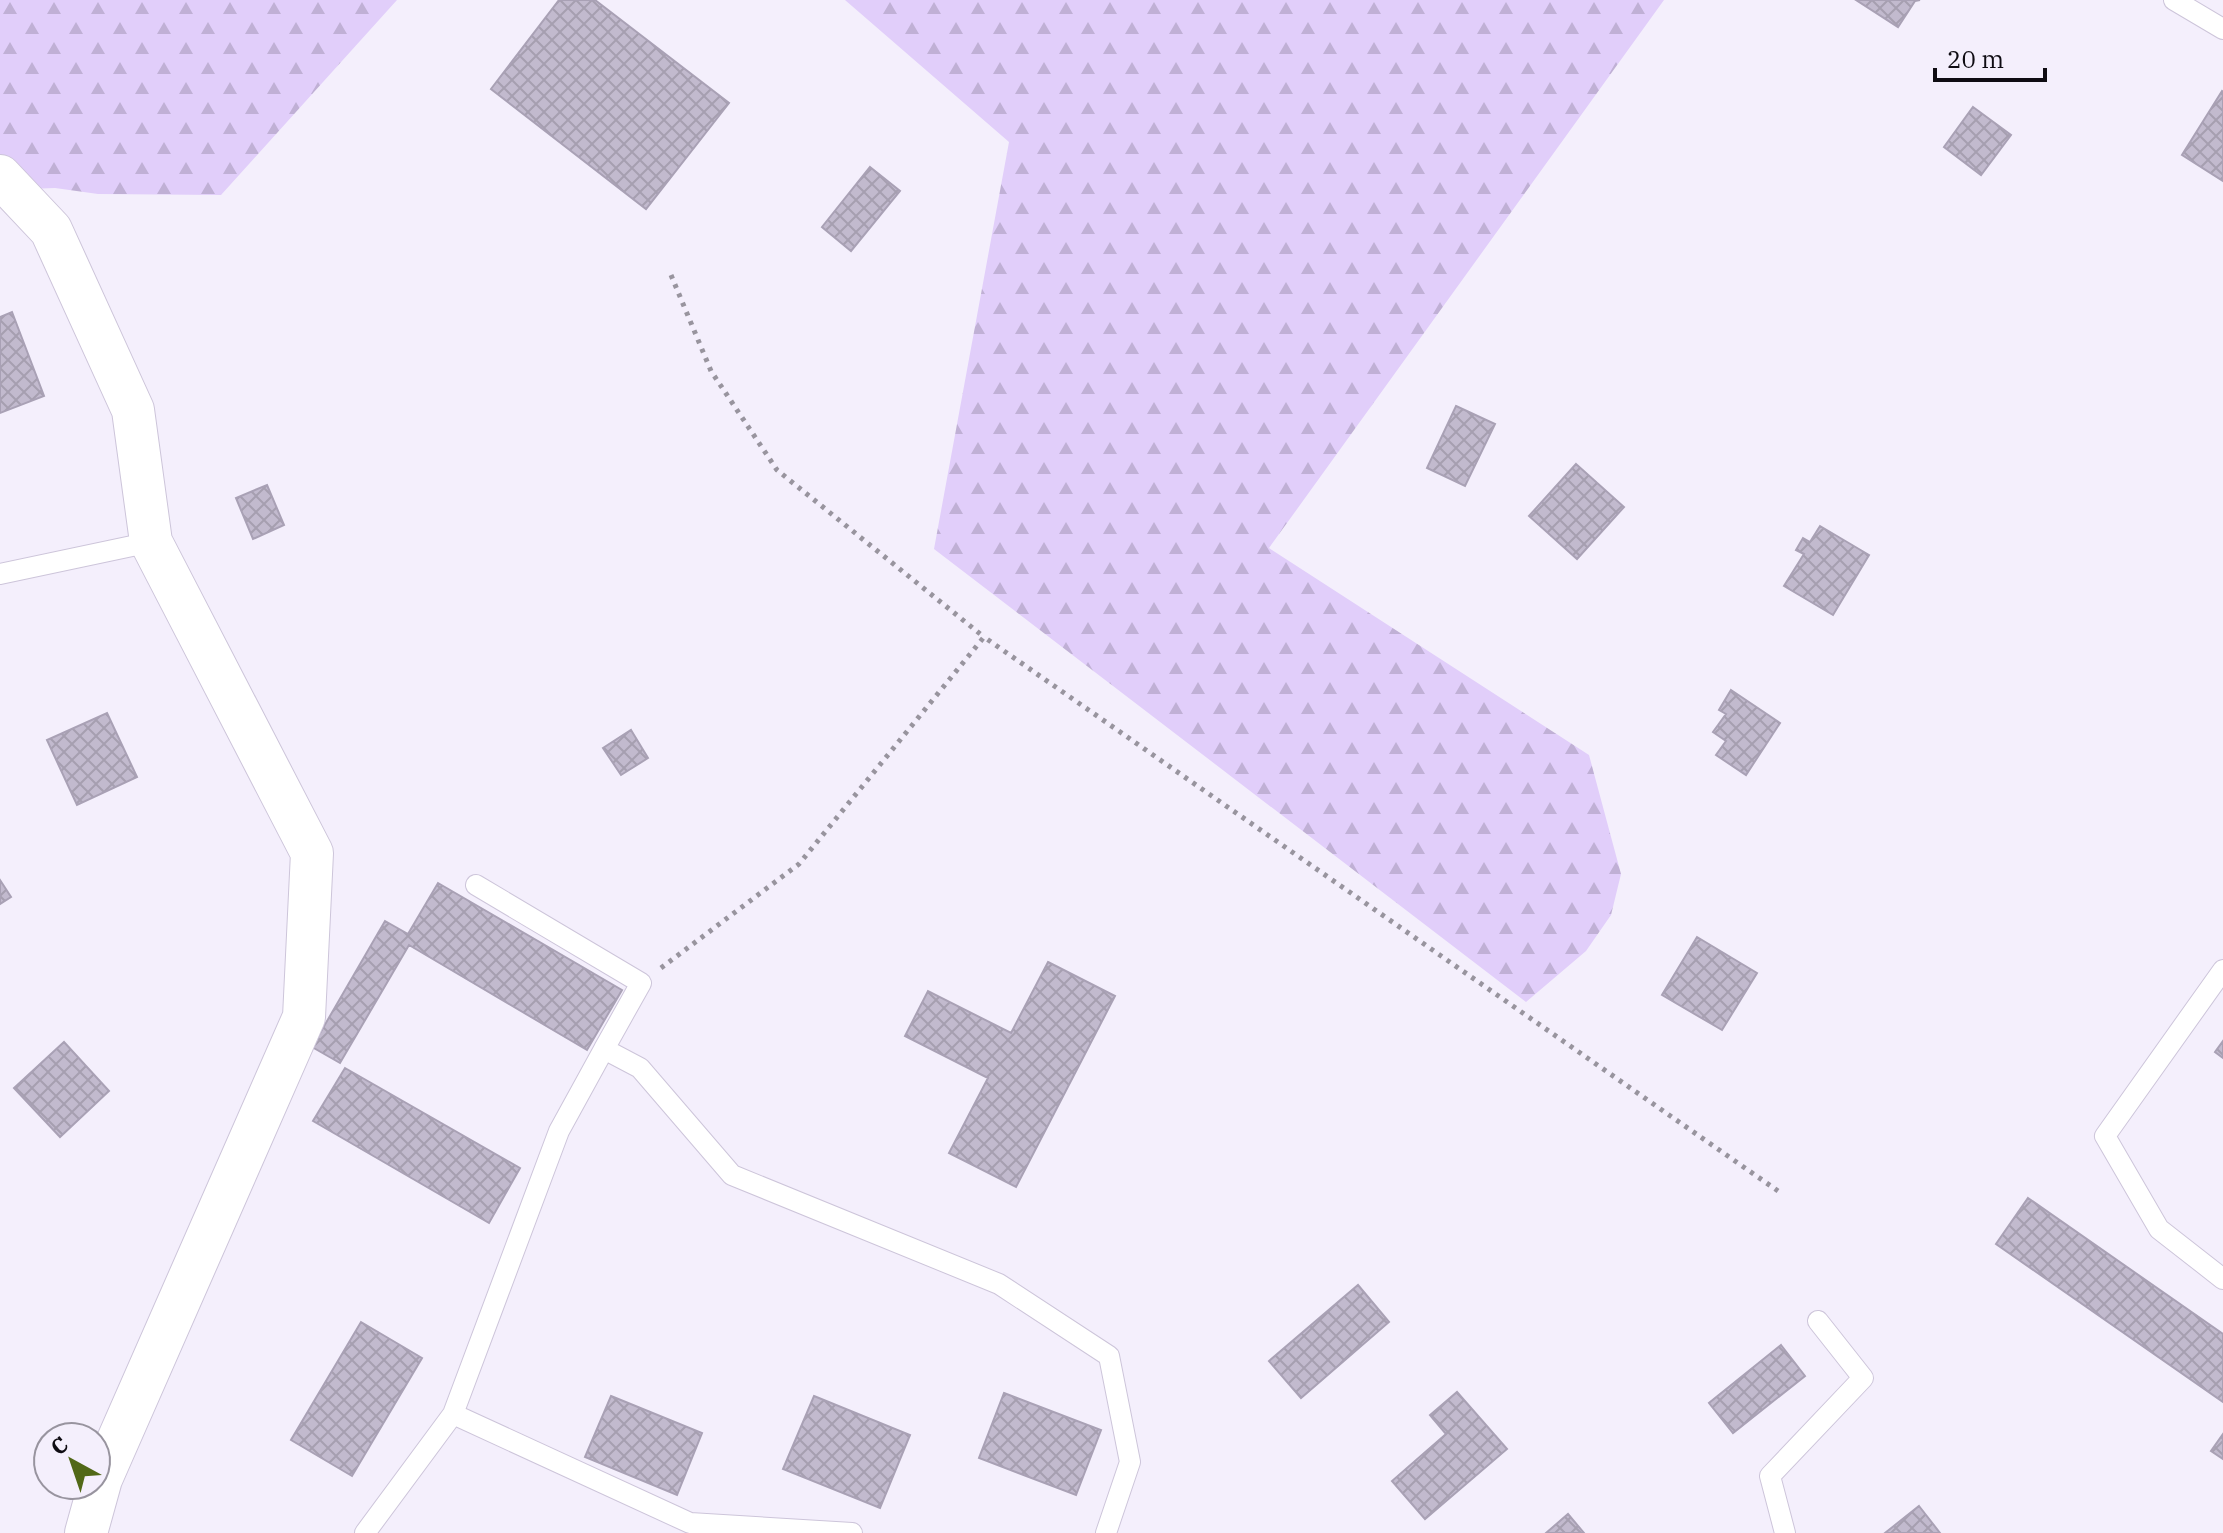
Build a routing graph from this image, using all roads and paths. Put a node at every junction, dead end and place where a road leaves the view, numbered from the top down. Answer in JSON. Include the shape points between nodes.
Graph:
{"nodes":[{"id":1,"x":2174,"y":0,"type":"edge"},
{"id":2,"x":2223,"y":29,"type":"edge"},
{"id":3,"x":0,"y":176,"type":"edge"},
{"id":4,"x":671,"y":275,"type":"dead end"},
{"id":5,"x":151,"y":542,"type":"junction"},
{"id":6,"x":0,"y":574,"type":"edge"},
{"id":7,"x":984,"y":637,"type":"junction"},
{"id":8,"x":476,"y":885,"type":"dead end"},
{"id":9,"x":2223,"y":970,"type":"edge"},
{"id":10,"x":641,"y":983,"type":"junction"},
{"id":11,"x":604,"y":1049,"type":"junction"},
{"id":12,"x":1778,"y":1191,"type":"dead end"},
{"id":13,"x":2223,"y":1279,"type":"edge"},
{"id":14,"x":1818,"y":1321,"type":"dead end"},
{"id":15,"x":453,"y":1414,"type":"junction"},
{"id":16,"x":86,"y":1533,"type":"edge"},
{"id":17,"x":365,"y":1533,"type":"edge"},
{"id":18,"x":852,"y":1533,"type":"edge"},
{"id":19,"x":1106,"y":1533,"type":"edge"},
{"id":20,"x":1785,"y":1533,"type":"edge"}],
"edges":[{"from":1,"to":2,"type":"lane"},
{"from":3,"to":5,"type":"street","via":[[51,230],[133,410]]},
{"from":4,"to":7,"type":"path","via":[[711,371],[777,470]]},
{"from":5,"to":6,"type":"lane"},
{"from":5,"to":16,"type":"street","via":[[312,853],[304,1017],[101,1479]]},
{"from":7,"to":10,"type":"path","via":[[799,864]]},
{"from":7,"to":12,"type":"path"},
{"from":8,"to":10,"type":"lane"},
{"from":9,"to":13,"type":"lane","via":[[2105,1136],[2159,1229]]},
{"from":10,"to":11,"type":"lane"},
{"from":11,"to":15,"type":"lane","via":[[559,1131]]},
{"from":11,"to":19,"type":"lane","via":[[640,1068],[732,1175],[999,1284],[1109,1356],[1130,1462]]},
{"from":14,"to":20,"type":"lane","via":[[1863,1378],[1770,1476]]},
{"from":15,"to":17,"type":"lane"},
{"from":15,"to":18,"type":"lane","via":[[690,1523]]}]}
